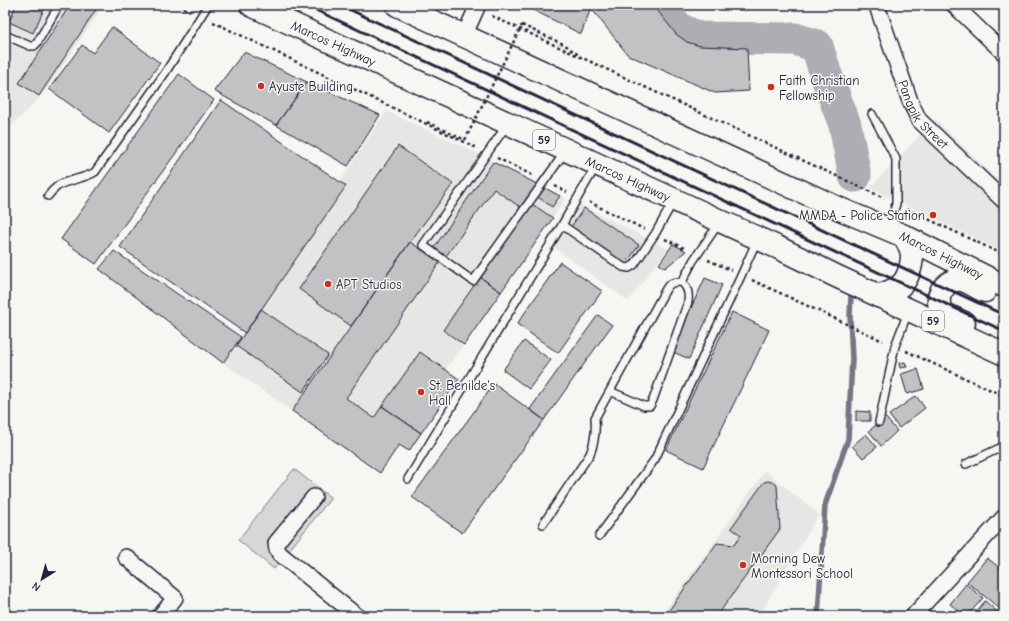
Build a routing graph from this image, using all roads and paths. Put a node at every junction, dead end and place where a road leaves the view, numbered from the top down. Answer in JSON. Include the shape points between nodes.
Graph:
{"nodes":[{"id":1,"x":59,"y":5,"type":"edge"},
{"id":2,"x":208,"y":5,"type":"edge"},
{"id":3,"x":251,"y":5,"type":"edge"},
{"id":4,"x":397,"y":5,"type":"edge"},
{"id":5,"x":878,"y":5,"type":"edge"},
{"id":6,"x":954,"y":5,"type":"edge"},
{"id":7,"x":477,"y":7,"type":"edge"},
{"id":8,"x":5,"y":35,"type":"edge"},
{"id":9,"x":464,"y":36,"type":"junction"},
{"id":10,"x":1004,"y":53,"type":"edge"},
{"id":11,"x":585,"y":60,"type":"junction"},
{"id":12,"x":872,"y":114,"type":"dead end"},
{"id":13,"x":427,"y":122,"type":"dead end"},
{"id":14,"x":508,"y":123,"type":"junction"},
{"id":15,"x":566,"y":150,"type":"junction"},
{"id":16,"x":598,"y":164,"type":"junction"},
{"id":17,"x":48,"y":196,"type":"dead end"},
{"id":18,"x":674,"y":200,"type":"junction"},
{"id":19,"x":1004,"y":201,"type":"edge"},
{"id":20,"x":896,"y":204,"type":"junction"},
{"id":21,"x":720,"y":221,"type":"junction"},
{"id":22,"x":562,"y":225,"type":"junction"},
{"id":23,"x":896,"y":233,"type":"junction"},
{"id":24,"x":758,"y":238,"type":"junction"},
{"id":25,"x":1004,"y":255,"type":"edge"},
{"id":26,"x":682,"y":282,"type":"junction"},
{"id":27,"x":1004,"y":286,"type":"edge"},
{"id":28,"x":870,"y":292,"type":"junction"},
{"id":29,"x":783,"y":295,"type":"dead end"},
{"id":30,"x":1004,"y":300,"type":"edge"},
{"id":31,"x":909,"y":310,"type":"junction"},
{"id":32,"x":1004,"y":342,"type":"edge"},
{"id":33,"x":896,"y":346,"type":"junction"},
{"id":34,"x":1004,"y":354,"type":"edge"},
{"id":35,"x":610,"y":391,"type":"junction"},
{"id":36,"x":1004,"y":396,"type":"edge"},
{"id":37,"x":879,"y":422,"type":"dead end"},
{"id":38,"x":1004,"y":446,"type":"edge"},
{"id":39,"x":966,"y":464,"type":"dead end"},
{"id":40,"x":408,"y":479,"type":"dead end"},
{"id":41,"x":314,"y":496,"type":"dead end"},
{"id":42,"x":1004,"y":518,"type":"edge"},
{"id":43,"x":543,"y":524,"type":"dead end"},
{"id":44,"x":599,"y":536,"type":"dead end"},
{"id":45,"x":126,"y":558,"type":"dead end"},
{"id":46,"x":160,"y":616,"type":"edge"},
{"id":47,"x":358,"y":616,"type":"edge"},
{"id":48,"x":913,"y":616,"type":"edge"}],
"edges":[{"from":1,"to":8,"type":"lane","via":[[34,46]]},
{"from":2,"to":17,"type":"lane","via":[[165,73],[95,172],[58,186]]},
{"from":3,"to":14,"type":"main road","name":"Marcos Highway","number":"59"},
{"from":4,"to":9,"type":"main road","name":"Marcos Highway"},
{"from":5,"to":19,"type":"street","name":"Panapik Street","via":[[878,12],[919,120]]},
{"from":6,"to":10,"type":"street"},
{"from":7,"to":9,"type":"street"},
{"from":7,"to":11,"type":"path"},
{"from":9,"to":23,"type":"main road","name":"Marcos Highway"},
{"from":11,"to":13,"type":"path","bridge":true,"via":[[565,45],[522,25],[465,140]]},
{"from":11,"to":20,"type":"path"},
{"from":12,"to":20,"type":"lane","via":[[896,159]]},
{"from":14,"to":15,"type":"main road","name":"Marcos Highway","number":"59"},
{"from":14,"to":15,"type":"lane","via":[[423,245],[472,281]]},
{"from":15,"to":16,"type":"main road","name":"Marcos Highway","number":"59"},
{"from":16,"to":18,"type":"main road","name":"Marcos Highway","number":"59"},
{"from":16,"to":22,"type":"lane"},
{"from":18,"to":21,"type":"main road","name":"Marcos Highway","number":"59"},
{"from":18,"to":22,"type":"lane","via":[[634,265],[629,268],[622,267]]},
{"from":20,"to":23,"type":"lane"},
{"from":20,"to":25,"type":"path"},
{"from":21,"to":24,"type":"main road","name":"Marcos Highway","number":"59"},
{"from":21,"to":26,"type":"lane"},
{"from":22,"to":40,"type":"lane"},
{"from":23,"to":27,"type":"main road","name":"Marcos Highway"},
{"from":23,"to":28,"type":"main road","via":[[911,248],[911,265],[903,283],[892,290]]},
{"from":24,"to":28,"type":"main road","name":"Marcos Highway","number":"59"},
{"from":24,"to":44,"type":"lane","via":[[655,459]]},
{"from":26,"to":35,"type":"lane","via":[[674,282],[666,289]]},
{"from":26,"to":35,"type":"lane","via":[[689,294],[688,302],[650,406],[644,406]]},
{"from":28,"to":31,"type":"main road","name":"Marcos Highway","number":"59"},
{"from":29,"to":33,"type":"path"},
{"from":30,"to":32,"type":"main road","via":[[961,280],[944,287],[938,297],[942,313]]},
{"from":31,"to":33,"type":"lane"},
{"from":31,"to":34,"type":"main road","name":"Marcos Highway","number":"59"},
{"from":33,"to":36,"type":"path"},
{"from":33,"to":37,"type":"lane"},
{"from":35,"to":43,"type":"lane","via":[[595,418],[590,454]]},
{"from":38,"to":39,"type":"lane"},
{"from":41,"to":47,"type":"street","via":[[276,543],[276,549]]},
{"from":42,"to":48,"type":"street"},
{"from":45,"to":46,"type":"street","via":[[175,598]]}]}
